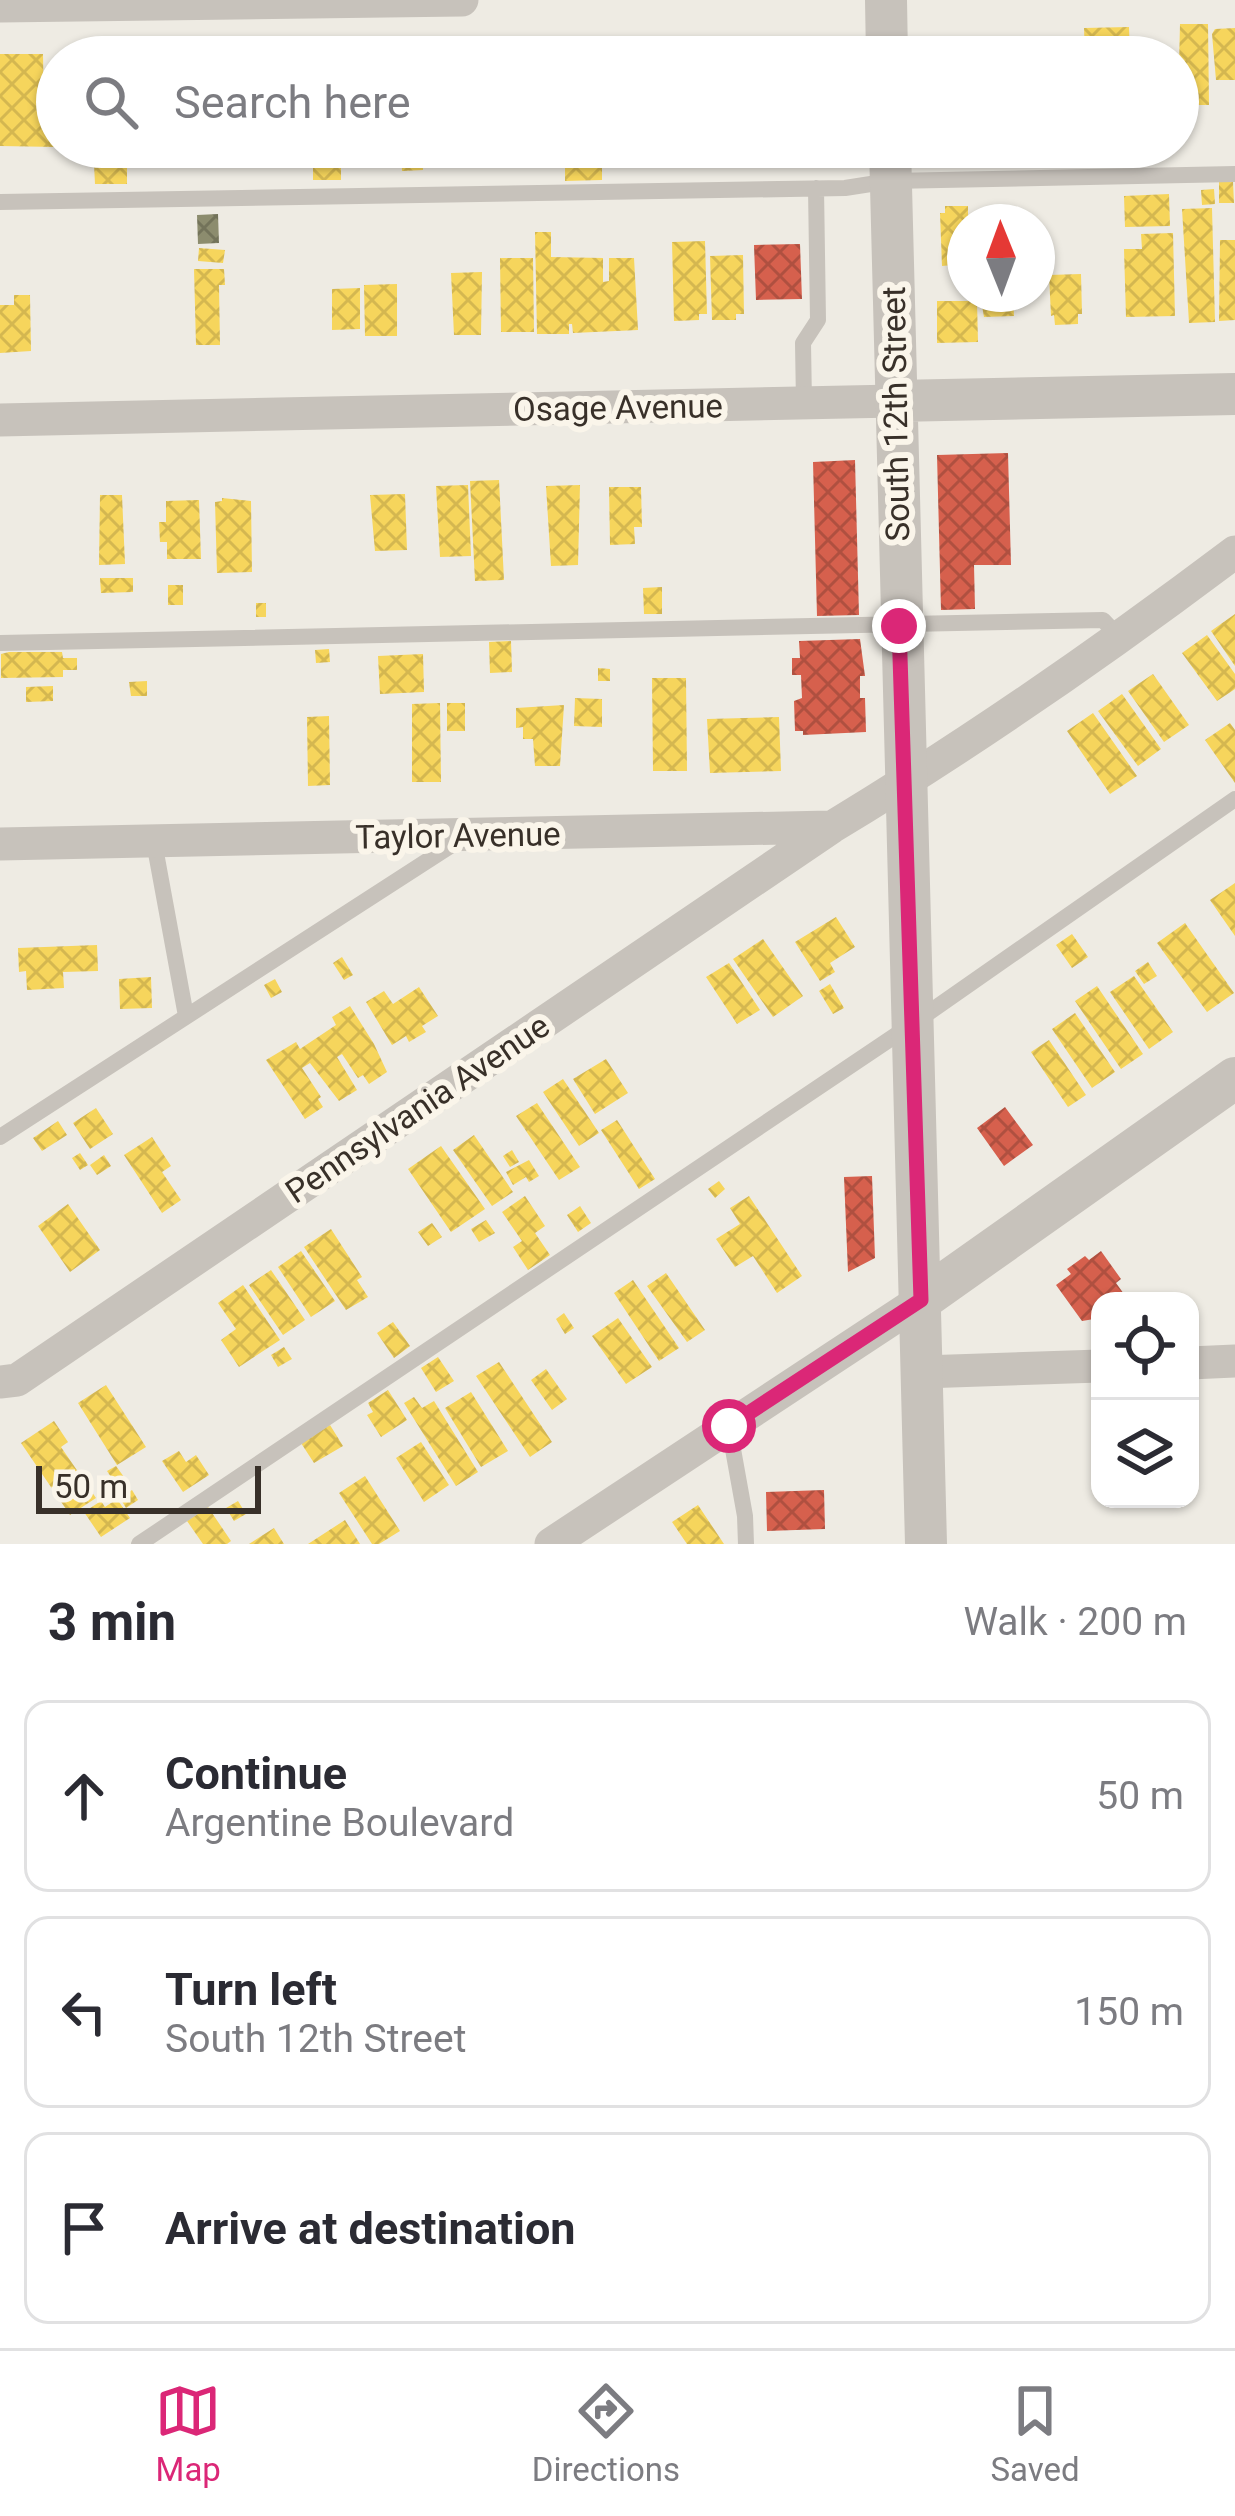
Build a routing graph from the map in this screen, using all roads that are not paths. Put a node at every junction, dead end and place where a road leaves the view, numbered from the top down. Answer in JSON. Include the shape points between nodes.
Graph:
{"nodes":[{"id":1,"x":462,"y":0,"type":"edge"},
{"id":2,"x":886,"y":0,"type":"edge"},
{"id":3,"x":142,"y":3,"type":"edge"},
{"id":4,"x":0,"y":7,"type":"edge"},
{"id":5,"x":887,"y":36,"type":"edge"},
{"id":6,"x":878,"y":168,"type":"edge"},
{"id":7,"x":890,"y":168,"type":"edge"},
{"id":8,"x":1028,"y":168,"type":"edge"},
{"id":9,"x":1235,"y":174,"type":"edge"},
{"id":10,"x":816,"y":188,"type":"junction"},
{"id":11,"x":0,"y":202,"type":"edge"},
{"id":12,"x":1235,"y":394,"type":"edge"},
{"id":13,"x":895,"y":401,"type":"junction"},
{"id":14,"x":804,"y":404,"type":"junction"},
{"id":15,"x":0,"y":420,"type":"edge"},
{"id":16,"x":1235,"y":552,"type":"edge"},
{"id":17,"x":899,"y":626,"type":"junction"},
{"id":18,"x":1120,"y":638,"type":"junction"},
{"id":19,"x":0,"y":643,"type":"edge"},
{"id":20,"x":904,"y":784,"type":"junction"},
{"id":21,"x":1235,"y":799,"type":"edge"},
{"id":22,"x":832,"y":827,"type":"junction"},
{"id":23,"x":466,"y":835,"type":"junction"},
{"id":24,"x":154,"y":842,"type":"junction"},
{"id":25,"x":0,"y":844,"type":"edge"},
{"id":26,"x":185,"y":1016,"type":"junction"},
{"id":27,"x":911,"y":1025,"type":"junction"},
{"id":28,"x":1235,"y":1078,"type":"edge"},
{"id":29,"x":0,"y":1137,"type":"edge"},
{"id":30,"x":921,"y":1300,"type":"junction"},
{"id":31,"x":1235,"y":1361,"type":"edge"},
{"id":32,"x":1199,"y":1363,"type":"edge"},
{"id":33,"x":1091,"y":1366,"type":"edge"},
{"id":34,"x":922,"y":1372,"type":"junction"},
{"id":35,"x":0,"y":1382,"type":"edge"},
{"id":36,"x":729,"y":1426,"type":"junction"},
{"id":37,"x":139,"y":1544,"type":"edge"},
{"id":38,"x":551,"y":1544,"type":"edge"},
{"id":39,"x":746,"y":1544,"type":"edge"},
{"id":40,"x":926,"y":1544,"type":"edge"}],
"edges":[{"from":1,"to":3,"type":"street"},
{"from":2,"to":5,"type":"street"},
{"from":3,"to":4,"type":"street"},
{"from":6,"to":10,"type":"lane"},
{"from":7,"to":13,"type":"street","name":"South 12th Street"},
{"from":8,"to":9,"type":"lane"},
{"from":10,"to":11,"type":"lane"},
{"from":10,"to":14,"type":"lane","via":[[818,320],[803,344]]},
{"from":12,"to":13,"type":"street","name":"Osage Avenue"},
{"from":13,"to":14,"type":"street","name":"Osage Avenue"},
{"from":13,"to":17,"type":"street","name":"South 12th Street"},
{"from":14,"to":15,"type":"street","name":"Osage Avenue"},
{"from":16,"to":18,"type":"street"},
{"from":17,"to":18,"type":"lane","via":[[1103,620]]},
{"from":17,"to":19,"type":"lane"},
{"from":17,"to":20,"type":"street","name":"South 12th Street"},
{"from":18,"to":20,"type":"street"},
{"from":20,"to":22,"type":"street","name":"Taylor Avenue"},
{"from":20,"to":27,"type":"street","name":"South 12th Street"},
{"from":21,"to":27,"type":"lane"},
{"from":22,"to":23,"type":"street","name":"Taylor Avenue"},
{"from":22,"to":35,"type":"street","name":"Pennsylvania Avenue","via":[[17,1380]]},
{"from":23,"to":24,"type":"street","name":"Taylor Avenue"},
{"from":23,"to":26,"type":"lane"},
{"from":24,"to":25,"type":"street","name":"Taylor Avenue"},
{"from":24,"to":26,"type":"lane"},
{"from":26,"to":29,"type":"lane"},
{"from":27,"to":30,"type":"street","name":"South 12th Street"},
{"from":27,"to":37,"type":"lane"},
{"from":28,"to":30,"type":"street"},
{"from":30,"to":34,"type":"street","name":"South 12th Street"},
{"from":30,"to":36,"type":"street"},
{"from":31,"to":32,"type":"street"},
{"from":33,"to":34,"type":"street"},
{"from":34,"to":40,"type":"street","name":"South 12th Street"},
{"from":36,"to":38,"type":"street"},
{"from":36,"to":39,"type":"lane"}]}
